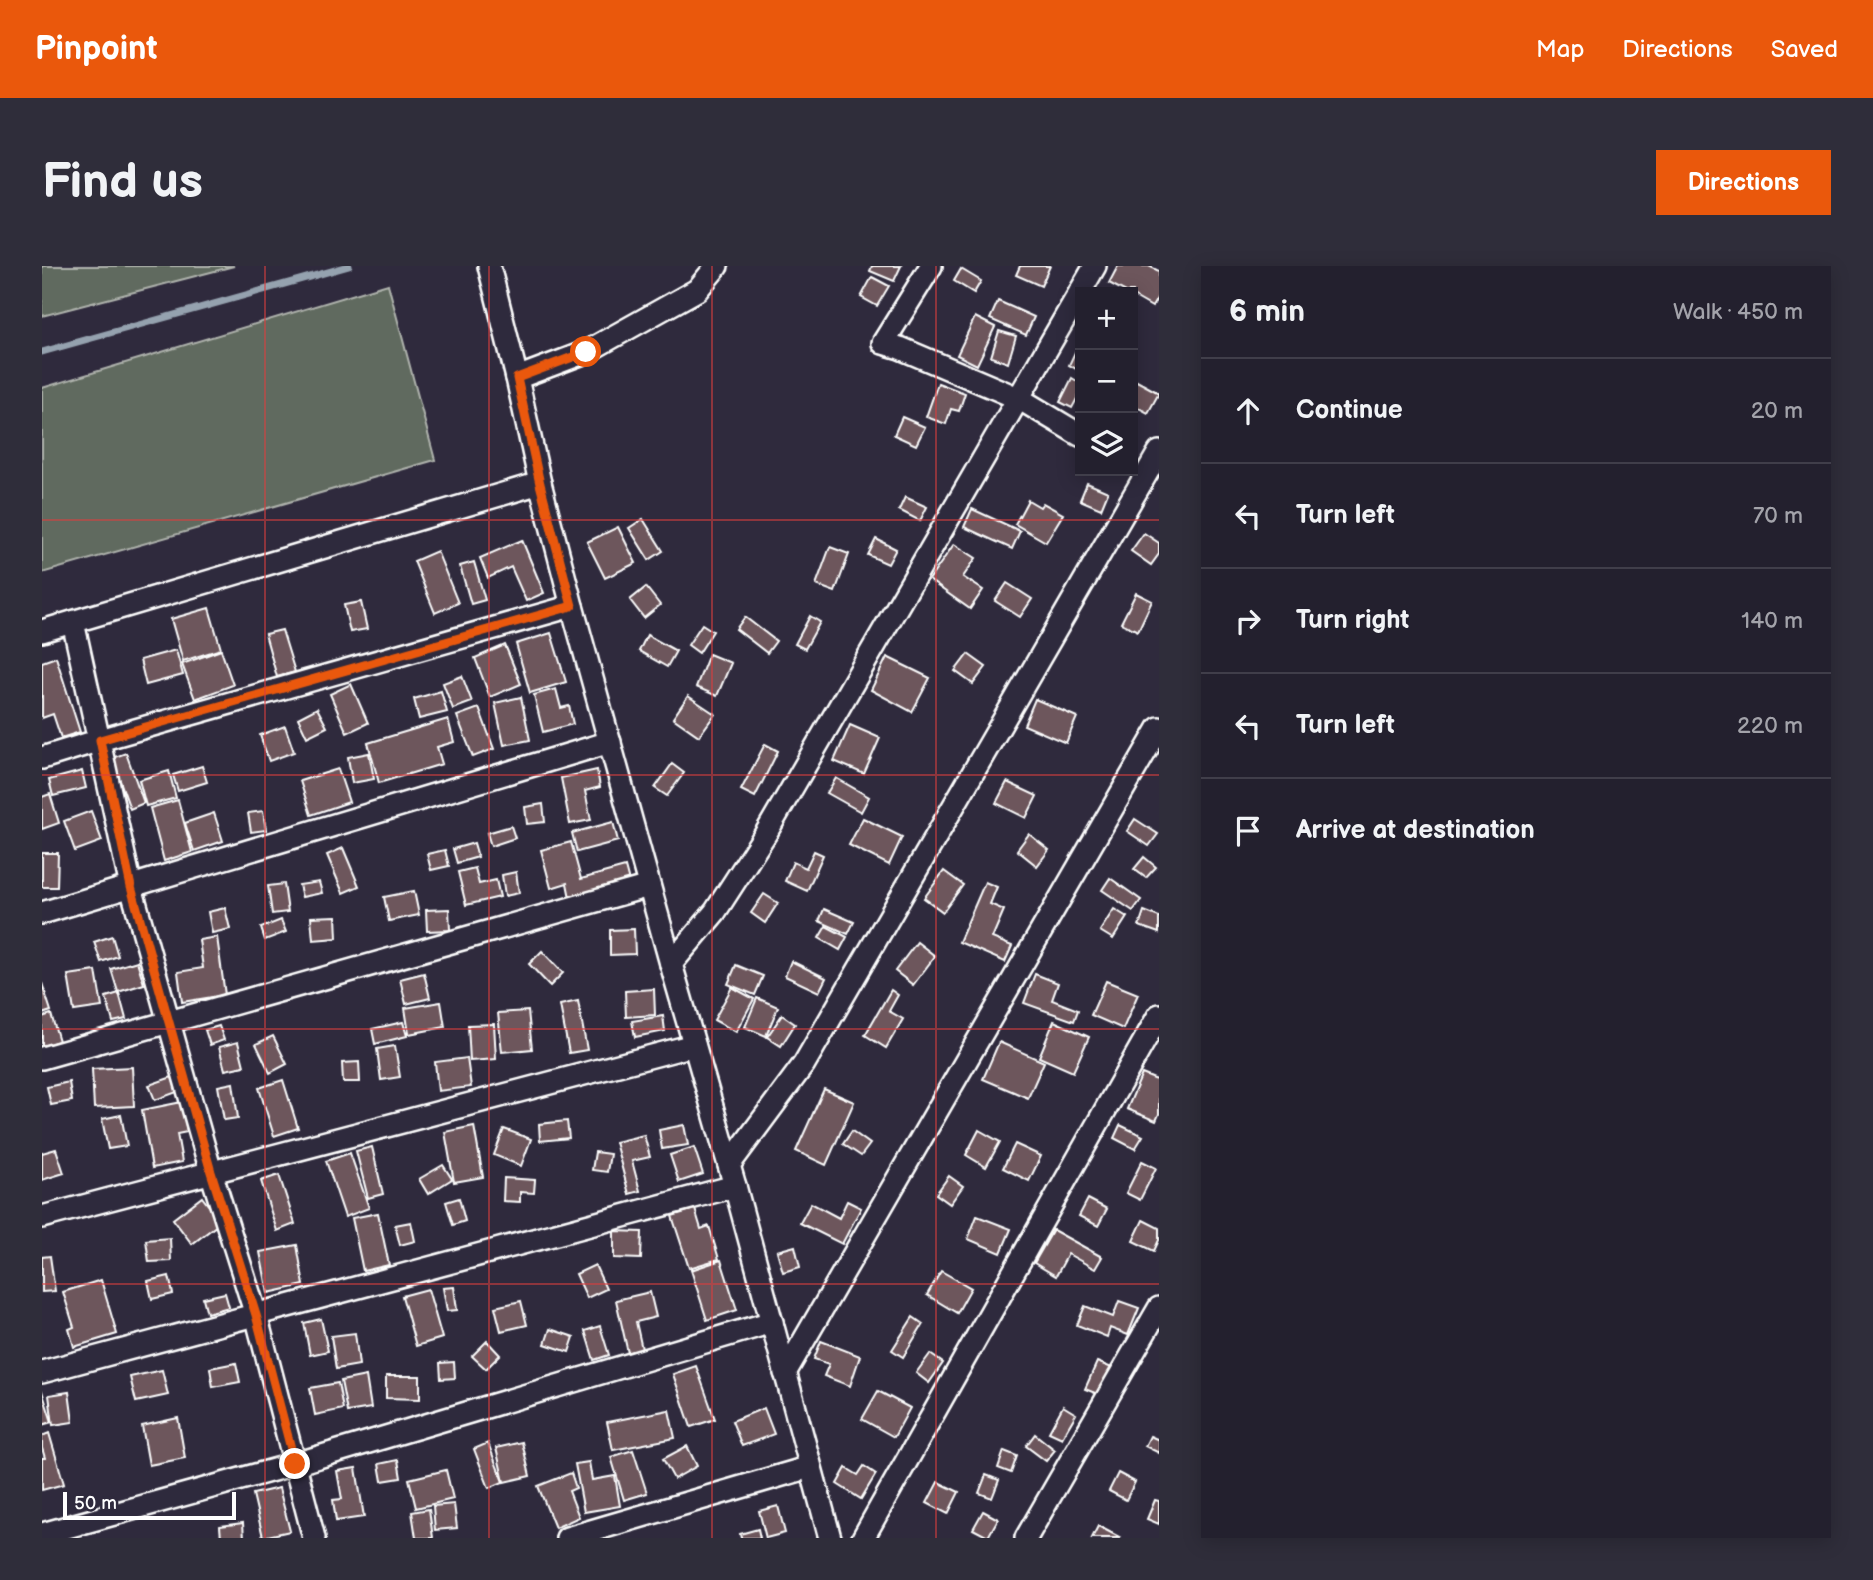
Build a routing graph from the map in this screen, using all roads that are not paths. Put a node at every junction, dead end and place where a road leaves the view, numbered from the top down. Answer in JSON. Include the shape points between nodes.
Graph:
{"nodes":[{"id":1,"x":489,"y":266,"type":"edge"},
{"id":2,"x":717,"y":266,"type":"edge"},
{"id":3,"x":931,"y":266,"type":"edge"},
{"id":4,"x":1095,"y":266,"type":"edge"},
{"id":5,"x":1083,"y":287,"type":"edge"},
{"id":6,"x":1075,"y":301,"type":"edge"},
{"id":7,"x":517,"y":378,"type":"junction"},
{"id":8,"x":1020,"y":399,"type":"junction"},
{"id":9,"x":1075,"y":432,"type":"edge"},
{"id":10,"x":1159,"y":452,"type":"edge"},
{"id":11,"x":1146,"y":475,"type":"edge"},
{"id":12,"x":540,"y":484,"type":"junction"},
{"id":13,"x":572,"y":606,"type":"junction"},
{"id":14,"x":73,"y":622,"type":"junction"},
{"id":15,"x":42,"y":631,"type":"edge"},
{"id":16,"x":1159,"y":728,"type":"edge"},
{"id":17,"x":100,"y":740,"type":"junction"},
{"id":18,"x":610,"y":742,"type":"junction"},
{"id":19,"x":42,"y":758,"type":"edge"},
{"id":20,"x":649,"y":886,"type":"junction"},
{"id":21,"x":131,"y":887,"type":"junction"},
{"id":22,"x":42,"y":913,"type":"edge"},
{"id":23,"x":671,"y":964,"type":"junction"},
{"id":24,"x":1159,"y":1015,"type":"edge"},
{"id":25,"x":170,"y":1022,"type":"junction"},
{"id":26,"x":694,"y":1045,"type":"junction"},
{"id":27,"x":42,"y":1058,"type":"edge"},
{"id":28,"x":211,"y":1172,"type":"junction"},
{"id":29,"x":732,"y":1176,"type":"junction"},
{"id":30,"x":42,"y":1217,"type":"edge"},
{"id":31,"x":1159,"y":1308,"type":"edge"},
{"id":32,"x":256,"y":1315,"type":"junction"},
{"id":33,"x":772,"y":1322,"type":"junction"},
{"id":34,"x":42,"y":1372,"type":"edge"},
{"id":35,"x":785,"y":1373,"type":"junction"},
{"id":36,"x":295,"y":1464,"type":"junction"},
{"id":37,"x":810,"y":1467,"type":"junction"},
{"id":38,"x":42,"y":1534,"type":"edge"},
{"id":39,"x":314,"y":1538,"type":"edge"},
{"id":40,"x":567,"y":1538,"type":"edge"},
{"id":41,"x":830,"y":1538,"type":"edge"},
{"id":42,"x":863,"y":1538,"type":"edge"},
{"id":43,"x":1026,"y":1538,"type":"edge"}],
"edges":[{"from":1,"to":7,"type":"street"},
{"from":2,"to":7,"type":"street","via":[[697,290],[586,352]]},
{"from":3,"to":8,"type":"street","via":[[883,343]]},
{"from":4,"to":5,"type":"street"},
{"from":6,"to":8,"type":"street"},
{"from":7,"to":12,"type":"street"},
{"from":8,"to":9,"type":"street"},
{"from":8,"to":23,"type":"street","via":[[766,833],[715,912]]},
{"from":10,"to":11,"type":"street"},
{"from":11,"to":29,"type":"street","via":[[804,1064]]},
{"from":12,"to":13,"type":"street"},
{"from":12,"to":14,"type":"street"},
{"from":13,"to":17,"type":"street"},
{"from":13,"to":18,"type":"street"},
{"from":14,"to":15,"type":"street"},
{"from":14,"to":17,"type":"street"},
{"from":16,"to":35,"type":"street"},
{"from":17,"to":19,"type":"street"},
{"from":17,"to":21,"type":"street"},
{"from":18,"to":20,"type":"street"},
{"from":18,"to":21,"type":"street"},
{"from":20,"to":23,"type":"street"},
{"from":20,"to":25,"type":"street"},
{"from":21,"to":22,"type":"street"},
{"from":21,"to":25,"type":"street"},
{"from":23,"to":26,"type":"street"},
{"from":24,"to":42,"type":"street"},
{"from":25,"to":27,"type":"street"},
{"from":25,"to":28,"type":"street"},
{"from":26,"to":28,"type":"street"},
{"from":26,"to":29,"type":"street"},
{"from":28,"to":30,"type":"street"},
{"from":28,"to":32,"type":"street"},
{"from":29,"to":32,"type":"street"},
{"from":29,"to":33,"type":"street"},
{"from":31,"to":43,"type":"street"},
{"from":32,"to":34,"type":"street"},
{"from":32,"to":36,"type":"street"},
{"from":33,"to":35,"type":"street"},
{"from":33,"to":36,"type":"street"},
{"from":35,"to":37,"type":"street"},
{"from":36,"to":38,"type":"street"},
{"from":36,"to":39,"type":"street"},
{"from":37,"to":40,"type":"street"},
{"from":37,"to":41,"type":"street"}]}
